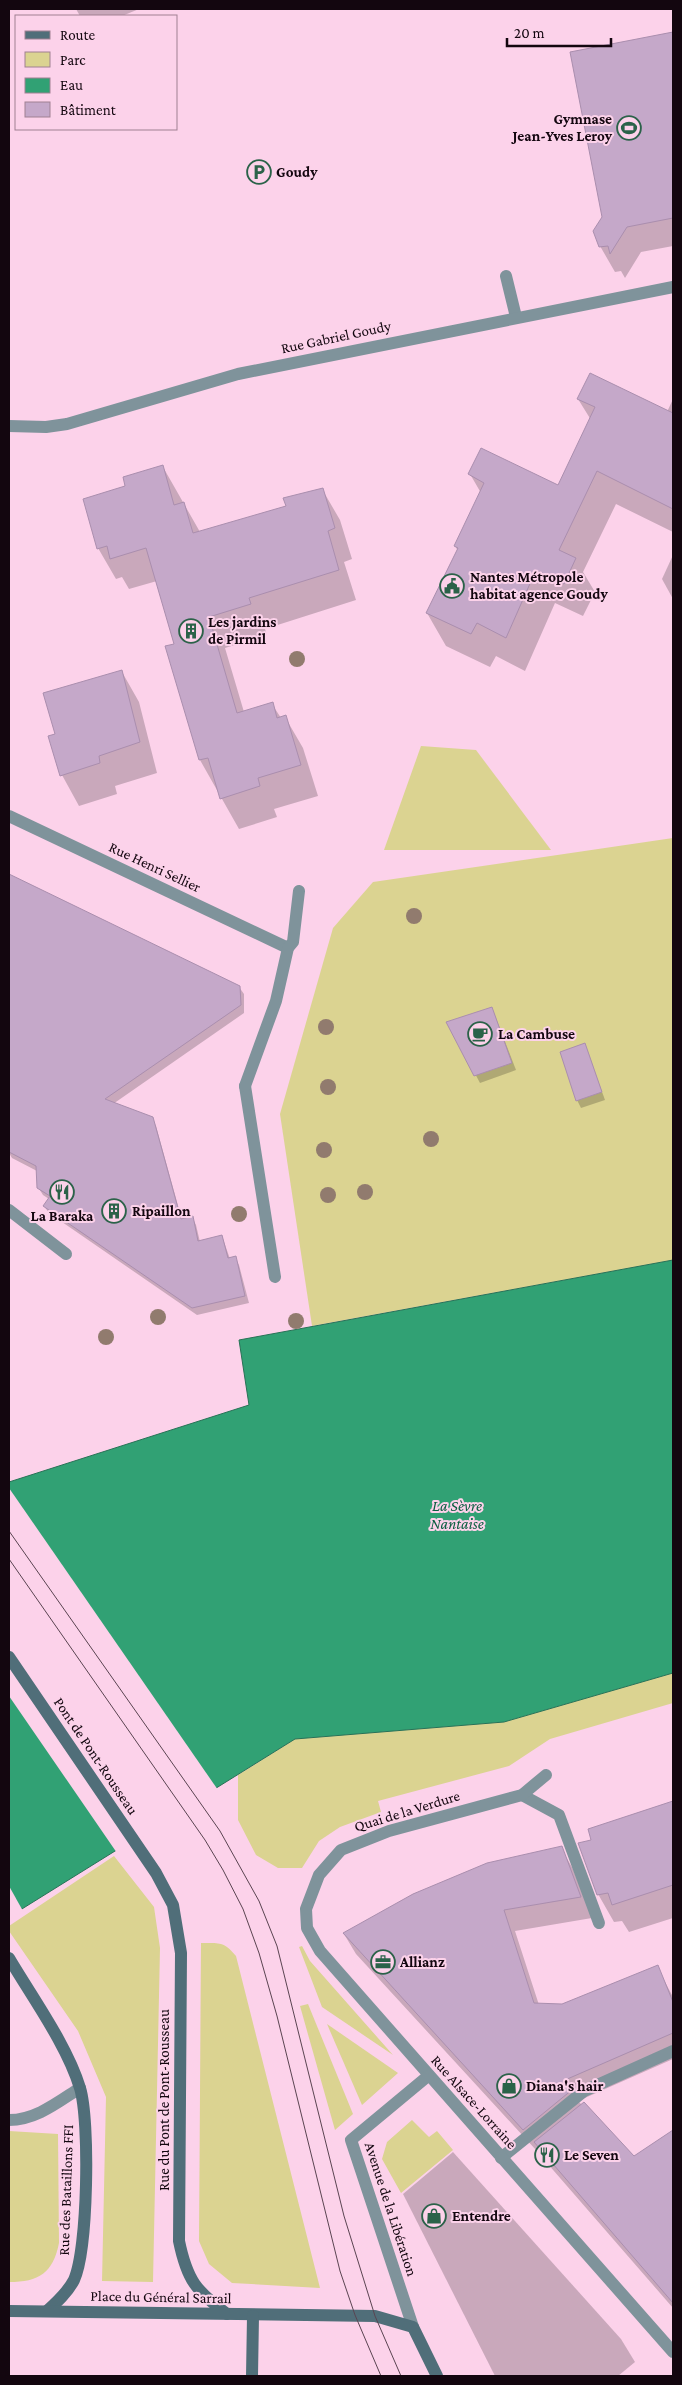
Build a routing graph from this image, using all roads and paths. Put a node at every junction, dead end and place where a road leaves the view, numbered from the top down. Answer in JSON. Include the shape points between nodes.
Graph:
{"nodes":[{"id":1,"x":506,"y":276,"type":"dead end"},
{"id":2,"x":673,"y":286,"type":"edge"},
{"id":3,"x":516,"y":317,"type":"junction"},
{"id":4,"x":9,"y":426,"type":"edge"},
{"id":5,"x":9,"y":816,"type":"edge"},
{"id":6,"x":299,"y":891,"type":"dead end"},
{"id":7,"x":288,"y":948,"type":"junction"},
{"id":8,"x":9,"y":1210,"type":"edge"},
{"id":9,"x":66,"y":1254,"type":"dead end"},
{"id":10,"x":275,"y":1277,"type":"dead end"},
{"id":11,"x":9,"y":1657,"type":"edge"},
{"id":12,"x":546,"y":1775,"type":"dead end"},
{"id":13,"x":522,"y":1795,"type":"junction"},
{"id":14,"x":156,"y":1872,"type":"joint"},
{"id":15,"x":599,"y":1923,"type":"dead end"},
{"id":16,"x":312,"y":1940,"type":"joint"},
{"id":17,"x":9,"y":1958,"type":"edge"},
{"id":18,"x":673,"y":2051,"type":"edge"},
{"id":19,"x":428,"y":2076,"type":"junction"},
{"id":20,"x":80,"y":2088,"type":"junction"},
{"id":21,"x":9,"y":2120,"type":"edge"},
{"id":22,"x":501,"y":2158,"type":"junction"},
{"id":23,"x":9,"y":2311,"type":"edge"},
{"id":24,"x":47,"y":2311,"type":"junction"},
{"id":25,"x":227,"y":2314,"type":"junction"},
{"id":26,"x":253,"y":2316,"type":"junction"},
{"id":27,"x":413,"y":2327,"type":"junction"},
{"id":28,"x":673,"y":2352,"type":"edge"},
{"id":29,"x":252,"y":2376,"type":"edge"},
{"id":30,"x":437,"y":2376,"type":"edge"}],
"edges":[{"from":1,"to":3,"type":"street"},
{"from":2,"to":3,"type":"street","name":"Rue Gabriel Goudy"},
{"from":3,"to":4,"type":"street","name":"Rue Gabriel Goudy","via":[[238,374],[67,424]]},
{"from":5,"to":7,"type":"street","name":"Rue Henri Sellier"},
{"from":6,"to":7,"type":"street","via":[[293,942]]},
{"from":7,"to":10,"type":"street","via":[[276,1001],[245,1086]]},
{"from":8,"to":9,"type":"street"},
{"from":11,"to":14,"type":"main road","name":"Pont de Pont-Rousseau"},
{"from":12,"to":13,"type":"street","name":"Quai de la Verdure"},
{"from":13,"to":15,"type":"street","via":[[559,1815]]},
{"from":13,"to":16,"type":"street","name":"Quai de la Verdure","via":[[390,1831],[341,1850],[319,1875],[309,1899],[306,1917]]},
{"from":14,"to":25,"type":"main road","name":"Rue du Pont de Pont-Rousseau","via":[[173,1905],[181,1953],[179,2241],[184,2267],[194,2284]]},
{"from":16,"to":19,"type":"street","name":"Rue Alsace-Lorraine"},
{"from":17,"to":20,"type":"main road","name":"Rue des Bataillons FFI","via":[[66,2055]]},
{"from":18,"to":22,"type":"street","via":[[584,2091]]},
{"from":19,"to":22,"type":"street","name":"Rue Alsace-Lorraine"},
{"from":19,"to":27,"type":"street","name":"Avenue de la Libération","via":[[351,2140]]},
{"from":20,"to":21,"type":"street","via":[[40,2113]]},
{"from":20,"to":24,"type":"main road","name":"Rue des Bataillons FFI","via":[[87,2123],[80,2262],[68,2288]]},
{"from":22,"to":28,"type":"street","name":"Rue Alsace-Lorraine"},
{"from":23,"to":24,"type":"main road","name":"Place du Général Sarrail"},
{"from":24,"to":25,"type":"main road","name":"Place du Général Sarrail"},
{"from":25,"to":26,"type":"main road","name":"Place du Général Sarrail"},
{"from":26,"to":27,"type":"main road","via":[[375,2316]]},
{"from":26,"to":29,"type":"main road"},
{"from":27,"to":30,"type":"main road","name":"Avenue de la Libération"}]}
